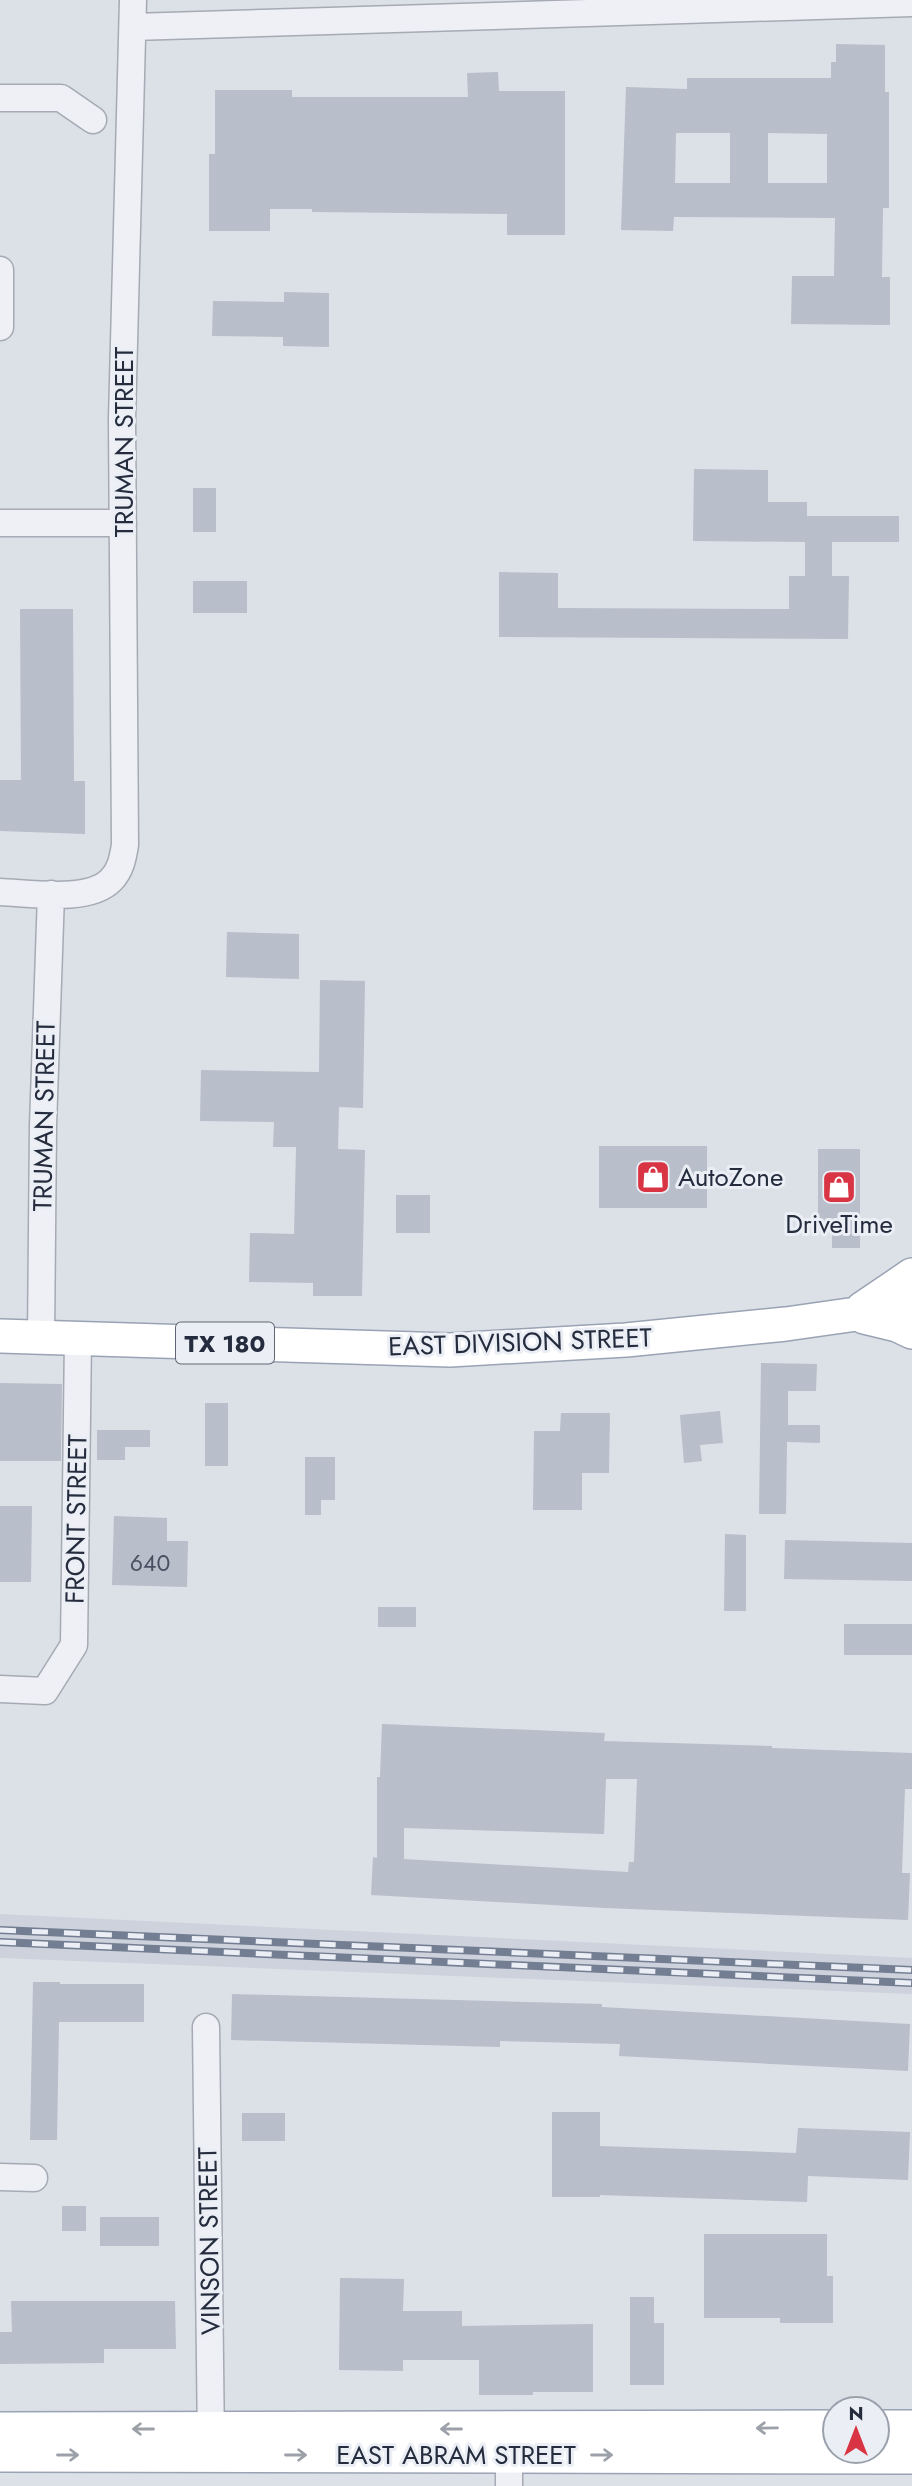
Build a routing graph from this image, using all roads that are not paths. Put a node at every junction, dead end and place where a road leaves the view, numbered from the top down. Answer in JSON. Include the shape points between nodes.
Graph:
{"nodes":[{"id":1,"x":134,"y":0,"type":"edge"},
{"id":2,"x":912,"y":3,"type":"edge"},
{"id":3,"x":541,"y":8,"type":"edge"},
{"id":4,"x":133,"y":27,"type":"junction"},
{"id":5,"x":0,"y":98,"type":"edge"},
{"id":6,"x":93,"y":120,"type":"dead end"},
{"id":7,"x":0,"y":270,"type":"edge"},
{"id":8,"x":0,"y":324,"type":"edge"},
{"id":9,"x":0,"y":523,"type":"edge"},
{"id":10,"x":123,"y":523,"type":"junction"},
{"id":11,"x":0,"y":892,"type":"edge"},
{"id":12,"x":51,"y":894,"type":"junction"},
{"id":13,"x":912,"y":1275,"type":"edge"},
{"id":14,"x":912,"y":1306,"type":"edge"},
{"id":15,"x":854,"y":1315,"type":"junction"},
{"id":16,"x":912,"y":1332,"type":"edge"},
{"id":17,"x":0,"y":1336,"type":"edge"},
{"id":18,"x":41,"y":1338,"type":"junction"},
{"id":19,"x":78,"y":1339,"type":"junction"},
{"id":20,"x":0,"y":1689,"type":"edge"},
{"id":21,"x":206,"y":2027,"type":"dead end"},
{"id":22,"x":0,"y":2177,"type":"edge"},
{"id":23,"x":34,"y":2178,"type":"dead end"},
{"id":24,"x":821,"y":2428,"type":"edge"},
{"id":25,"x":0,"y":2429,"type":"edge"},
{"id":26,"x":211,"y":2442,"type":"junction"},
{"id":27,"x":0,"y":2455,"type":"edge"},
{"id":28,"x":509,"y":2457,"type":"edge"},
{"id":29,"x":912,"y":2457,"type":"edge"}],
"edges":[{"from":1,"to":4,"type":"street","name":"TRUMAN STREET"},
{"from":2,"to":3,"type":"street"},
{"from":3,"to":4,"type":"street"},
{"from":4,"to":10,"type":"street","name":"TRUMAN STREET"},
{"from":5,"to":6,"type":"street","via":[[61,98]]},
{"from":7,"to":8,"type":"street"},
{"from":9,"to":10,"type":"street"},
{"from":10,"to":12,"type":"street","name":"TRUMAN STREET","via":[[125,845],[121,866],[110,881],[88,893]]},
{"from":11,"to":12,"type":"street"},
{"from":12,"to":18,"type":"street","name":"TRUMAN STREET"},
{"from":13,"to":15,"type":"main road"},
{"from":14,"to":15,"type":"main road","name":"EAST DIVISION STREET","number":"TX 180"},
{"from":15,"to":16,"type":"main road"},
{"from":15,"to":19,"type":"main road","name":"EAST DIVISION STREET","number":"TX 180","via":[[636,1339],[450,1350]]},
{"from":17,"to":18,"type":"main road","name":"EAST DIVISION STREET","number":"TX 180"},
{"from":18,"to":19,"type":"main road","name":"EAST DIVISION STREET","number":"TX 180"},
{"from":19,"to":20,"type":"street","name":"FRONT STREET","via":[[74,1644],[45,1691]]},
{"from":21,"to":26,"type":"street","name":"VINSON STREET"},
{"from":22,"to":23,"type":"street"},
{"from":24,"to":28,"type":"main road","name":"EAST ABRAM STREET","one_way":true},
{"from":26,"to":25,"type":"main road","name":"EAST ABRAM STREET","one_way":true},
{"from":27,"to":26,"type":"main road","name":"EAST ABRAM STREET","one_way":true},
{"from":26,"to":28,"type":"main road","name":"EAST ABRAM STREET"},
{"from":28,"to":29,"type":"main road","name":"EAST ABRAM STREET","one_way":true}]}
